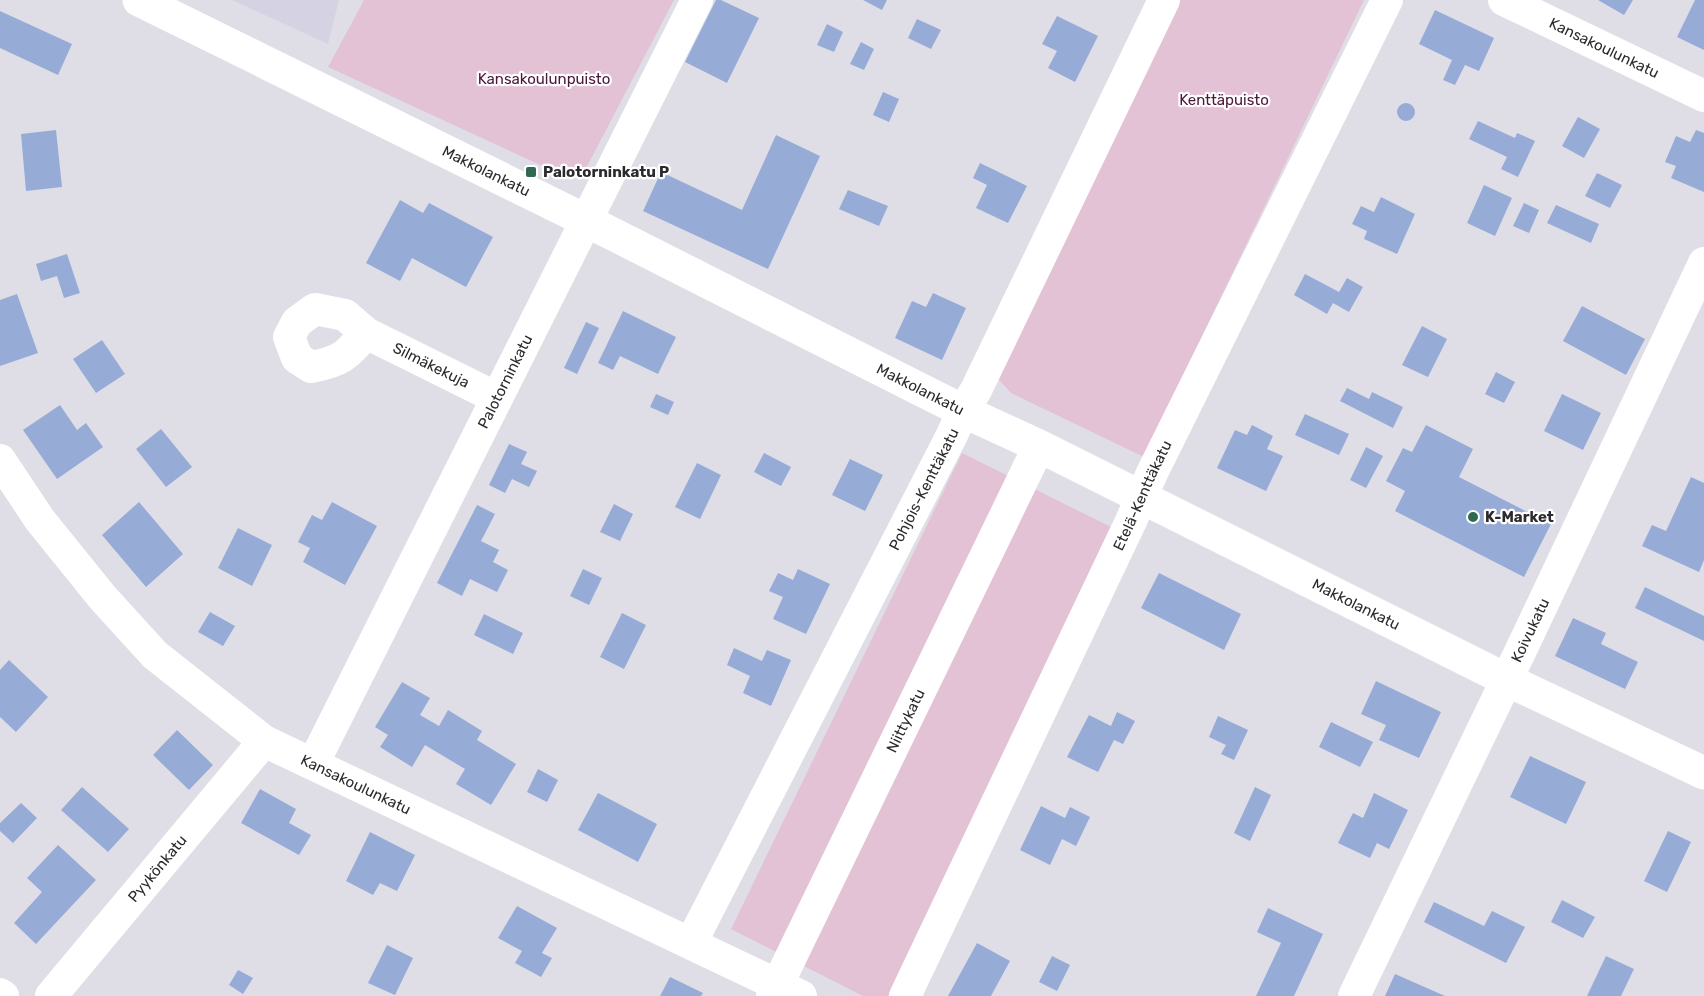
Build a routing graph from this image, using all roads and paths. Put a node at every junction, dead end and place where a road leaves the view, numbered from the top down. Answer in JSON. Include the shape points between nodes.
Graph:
{"nodes":[{"id":1,"x":139,"y":0,"type":"edge"},
{"id":2,"x":696,"y":0,"type":"edge"},
{"id":3,"x":1164,"y":0,"type":"edge"},
{"id":4,"x":1387,"y":0,"type":"edge"},
{"id":5,"x":1504,"y":0,"type":"edge"},
{"id":6,"x":1704,"y":96,"type":"edge"},
{"id":7,"x":587,"y":220,"type":"junction"},
{"id":8,"x":1704,"y":262,"type":"edge"},
{"id":9,"x":366,"y":333,"type":"dead end"},
{"id":10,"x":497,"y":398,"type":"junction"},
{"id":11,"x":963,"y":411,"type":"junction"},
{"id":12,"x":1039,"y":446,"type":"junction"},
{"id":13,"x":0,"y":460,"type":"edge"},
{"id":14,"x":1141,"y":498,"type":"junction"},
{"id":15,"x":1507,"y":680,"type":"junction"},
{"id":16,"x":264,"y":741,"type":"junction"},
{"id":17,"x":313,"y":764,"type":"junction"},
{"id":18,"x":1704,"y":773,"type":"edge"},
{"id":19,"x":691,"y":943,"type":"junction"},
{"id":20,"x":783,"y":992,"type":"edge"},
{"id":21,"x":51,"y":996,"type":"edge"},
{"id":22,"x":905,"y":996,"type":"edge"},
{"id":23,"x":1354,"y":996,"type":"edge"}],
"edges":[{"from":1,"to":7,"type":"street","name":"Makkolankatu"},
{"from":2,"to":7,"type":"street","name":"Palotorninkatu"},
{"from":3,"to":11,"type":"street","name":"Pohjois-Kenttäkatu"},
{"from":4,"to":14,"type":"street","name":"Etelä-Kenttäkatu"},
{"from":5,"to":6,"type":"street","name":"Kansakoulunkatu"},
{"from":7,"to":10,"type":"street","name":"Palotorninkatu"},
{"from":7,"to":11,"type":"street","name":"Makkolankatu"},
{"from":8,"to":15,"type":"street","name":"Koivukatu"},
{"from":9,"to":10,"type":"street","name":"Silmäkekuja"},
{"from":10,"to":17,"type":"street","name":"Palotorninkatu"},
{"from":11,"to":12,"type":"street","name":"Makkolankatu"},
{"from":11,"to":19,"type":"street","name":"Pohjois-Kenttäkatu"},
{"from":12,"to":14,"type":"street","name":"Makkolankatu"},
{"from":12,"to":20,"type":"street","name":"Niittykatu"},
{"from":13,"to":16,"type":"street","name":"Kansakoulunkatu","via":[[40,520],[155,655]]},
{"from":14,"to":15,"type":"street","name":"Makkolankatu"},
{"from":14,"to":22,"type":"street","name":"Etelä-Kenttäkatu"},
{"from":15,"to":18,"type":"street","name":"Makkolankatu"},
{"from":15,"to":23,"type":"street","name":"Koivukatu"},
{"from":16,"to":17,"type":"street","name":"Kansakoulunkatu"},
{"from":16,"to":21,"type":"street","name":"Pyykönkatu"},
{"from":17,"to":19,"type":"street","name":"Kansakoulunkatu"},
{"from":19,"to":20,"type":"street","name":"Kansakoulunkatu"}]}
